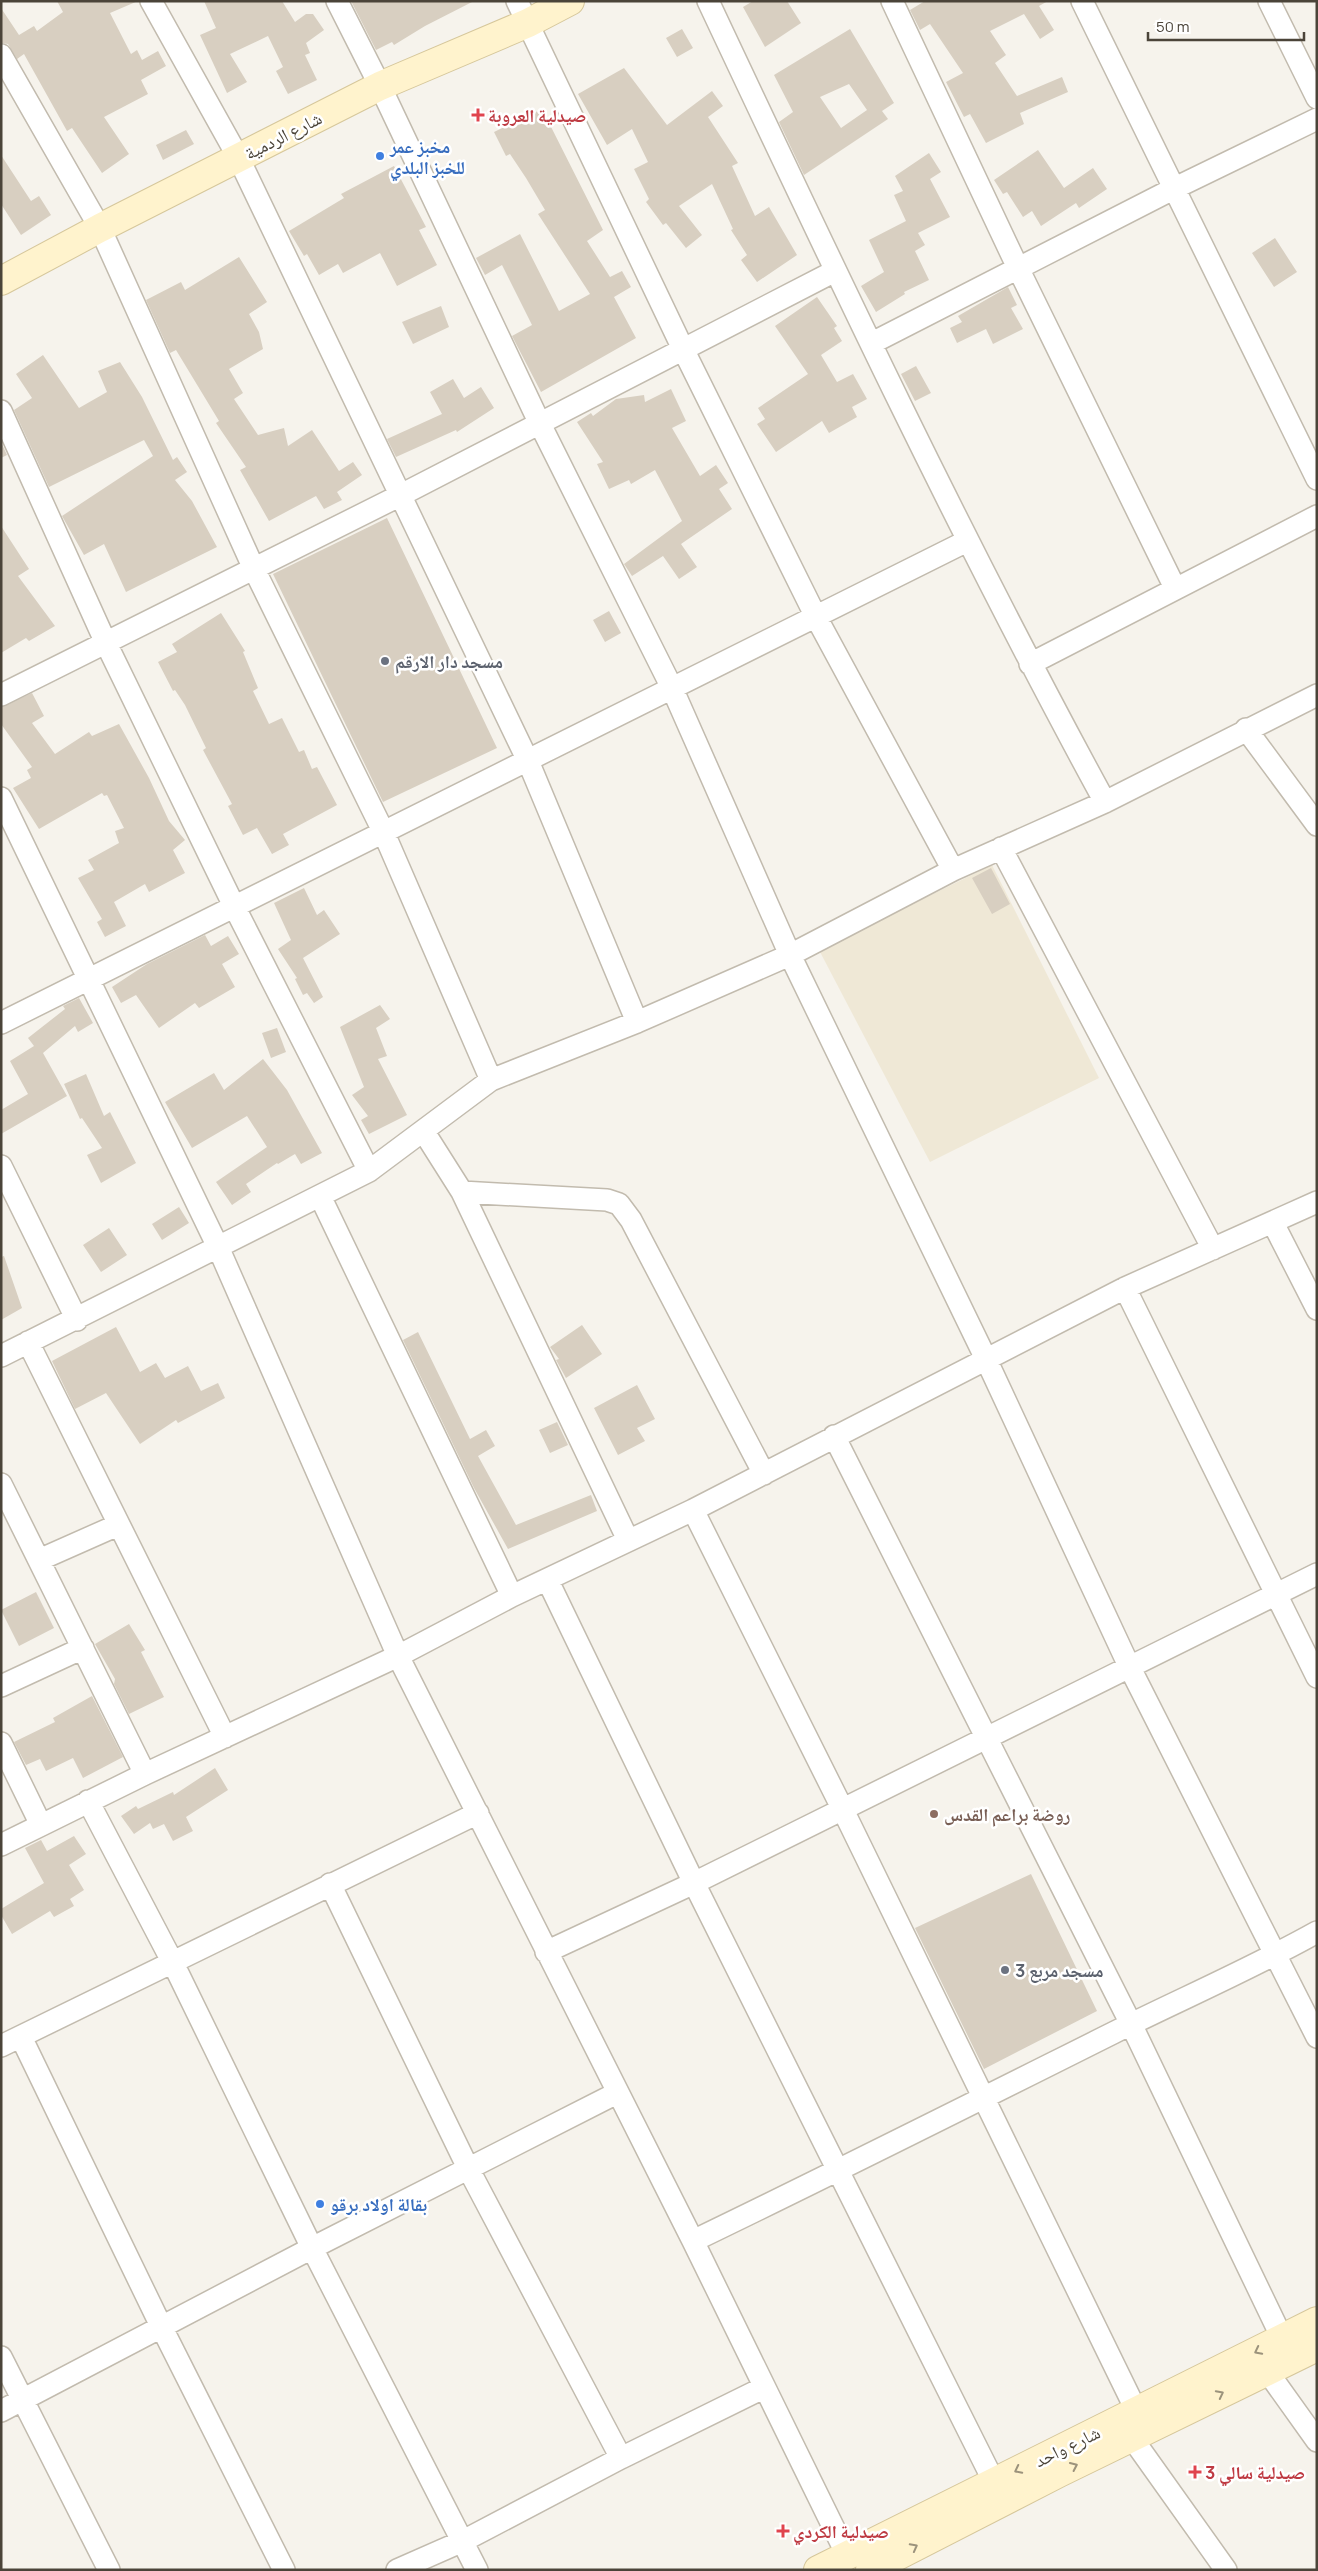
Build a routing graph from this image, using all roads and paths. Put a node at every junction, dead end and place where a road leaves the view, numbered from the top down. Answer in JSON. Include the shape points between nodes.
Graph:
{"nodes":[{"id":1,"x":151,"y":1,"type":"edge"},
{"id":2,"x":337,"y":1,"type":"edge"},
{"id":3,"x":570,"y":1,"type":"edge"},
{"id":4,"x":708,"y":1,"type":"edge"},
{"id":5,"x":892,"y":1,"type":"edge"},
{"id":6,"x":1082,"y":1,"type":"edge"},
{"id":7,"x":1269,"y":1,"type":"edge"},
{"id":8,"x":522,"y":12,"type":"edge"},
{"id":9,"x":1,"y":55,"type":"edge"},
{"id":10,"x":380,"y":86,"type":"junction"},
{"id":11,"x":1317,"y":98,"type":"edge"},
{"id":12,"x":1317,"y":119,"type":"edge"},
{"id":13,"x":238,"y":157,"type":"junction"},
{"id":14,"x":1175,"y":188,"type":"junction"},
{"id":15,"x":100,"y":228,"type":"junction"},
{"id":16,"x":1018,"y":268,"type":"junction"},
{"id":17,"x":835,"y":271,"type":"junction"},
{"id":18,"x":1,"y":280,"type":"edge"},
{"id":19,"x":872,"y":344,"type":"junction"},
{"id":20,"x":683,"y":349,"type":"junction"},
{"id":21,"x":1,"y":411,"type":"edge"},
{"id":22,"x":540,"y":424,"type":"junction"},
{"id":23,"x":1317,"y":480,"type":"edge"},
{"id":24,"x":399,"y":496,"type":"junction"},
{"id":25,"x":1317,"y":516,"type":"edge"},
{"id":26,"x":967,"y":542,"type":"junction"},
{"id":27,"x":254,"y":569,"type":"junction"},
{"id":28,"x":1175,"y":588,"type":"junction"},
{"id":29,"x":815,"y":615,"type":"junction"},
{"id":30,"x":105,"y":641,"type":"junction"},
{"id":31,"x":1030,"y":664,"type":"junction"},
{"id":32,"x":672,"y":688,"type":"junction"},
{"id":33,"x":1,"y":695,"type":"edge"},
{"id":34,"x":1317,"y":695,"type":"edge"},
{"id":35,"x":1246,"y":730,"type":"junction"},
{"id":36,"x":528,"y":761,"type":"junction"},
{"id":37,"x":1,"y":798,"type":"edge"},
{"id":38,"x":1105,"y":802,"type":"junction"},
{"id":39,"x":1315,"y":819,"type":"edge"},
{"id":40,"x":383,"y":831,"type":"junction"},
{"id":41,"x":1001,"y":848,"type":"junction"},
{"id":42,"x":953,"y":870,"type":"junction"},
{"id":43,"x":234,"y":906,"type":"junction"},
{"id":44,"x":790,"y":955,"type":"junction"},
{"id":45,"x":87,"y":979,"type":"junction"},
{"id":46,"x":1,"y":1022,"type":"edge"},
{"id":47,"x":637,"y":1022,"type":"junction"},
{"id":48,"x":491,"y":1080,"type":"junction"},
{"id":49,"x":424,"y":1132,"type":"junction"},
{"id":50,"x":1,"y":1166,"type":"edge"},
{"id":51,"x":369,"y":1171,"type":"junction"},
{"id":52,"x":462,"y":1192,"type":"junction"},
{"id":53,"x":320,"y":1196,"type":"junction"},
{"id":54,"x":1317,"y":1202,"type":"edge"},
{"id":55,"x":1273,"y":1223,"type":"junction"},
{"id":56,"x":218,"y":1247,"type":"junction"},
{"id":57,"x":1213,"y":1250,"type":"junction"},
{"id":58,"x":1125,"y":1288,"type":"junction"},
{"id":59,"x":1317,"y":1309,"type":"edge"},
{"id":60,"x":77,"y":1320,"type":"junction"},
{"id":61,"x":28,"y":1342,"type":"junction"},
{"id":62,"x":1,"y":1356,"type":"edge"},
{"id":63,"x":986,"y":1359,"type":"junction"},
{"id":64,"x":834,"y":1436,"type":"junction"},
{"id":65,"x":764,"y":1474,"type":"junction"},
{"id":66,"x":4,"y":1496,"type":"edge"},
{"id":67,"x":693,"y":1510,"type":"junction"},
{"id":68,"x":118,"y":1524,"type":"junction"},
{"id":69,"x":628,"y":1540,"type":"junction"},
{"id":70,"x":39,"y":1560,"type":"junction"},
{"id":71,"x":1317,"y":1574,"type":"edge"},
{"id":72,"x":548,"y":1580,"type":"junction"},
{"id":73,"x":1276,"y":1593,"type":"junction"},
{"id":74,"x":512,"y":1596,"type":"junction"},
{"id":75,"x":83,"y":1648,"type":"junction"},
{"id":76,"x":398,"y":1656,"type":"junction"},
{"id":77,"x":1129,"y":1666,"type":"junction"},
{"id":78,"x":1317,"y":1677,"type":"edge"},
{"id":79,"x":1,"y":1686,"type":"edge"},
{"id":80,"x":225,"y":1737,"type":"junction"},
{"id":81,"x":986,"y":1737,"type":"junction"},
{"id":82,"x":1,"y":1743,"type":"edge"},
{"id":83,"x":145,"y":1774,"type":"junction"},
{"id":84,"x":88,"y":1801,"type":"junction"},
{"id":85,"x":843,"y":1810,"type":"junction"},
{"id":86,"x":478,"y":1813,"type":"junction"},
{"id":87,"x":40,"y":1825,"type":"junction"},
{"id":88,"x":1,"y":1845,"type":"edge"},
{"id":89,"x":694,"y":1883,"type":"junction"},
{"id":90,"x":330,"y":1884,"type":"junction"},
{"id":91,"x":1317,"y":1932,"type":"edge"},
{"id":92,"x":546,"y":1952,"type":"junction"},
{"id":93,"x":1277,"y":1954,"type":"junction"},
{"id":94,"x":174,"y":1962,"type":"junction"},
{"id":95,"x":1131,"y":2024,"type":"junction"},
{"id":96,"x":21,"y":2037,"type":"junction"},
{"id":97,"x":1317,"y":2037,"type":"edge"},
{"id":98,"x":1,"y":2046,"type":"edge"},
{"id":99,"x":617,"y":2093,"type":"junction"},
{"id":100,"x":982,"y":2098,"type":"junction"},
{"id":101,"x":469,"y":2170,"type":"junction"},
{"id":102,"x":838,"y":2171,"type":"junction"},
{"id":103,"x":693,"y":2241,"type":"junction"},
{"id":104,"x":312,"y":2248,"type":"junction"},
{"id":105,"x":1317,"y":2321,"type":"edge"},
{"id":106,"x":161,"y":2326,"type":"junction"},
{"id":107,"x":1282,"y":2338,"type":"junction"},
{"id":108,"x":1317,"y":2347,"type":"edge"},
{"id":109,"x":1,"y":2357,"type":"edge"},
{"id":110,"x":1267,"y":2371,"type":"junction"},
{"id":111,"x":763,"y":2388,"type":"junction"},
{"id":112,"x":23,"y":2400,"type":"junction"},
{"id":113,"x":1,"y":2411,"type":"edge"},
{"id":114,"x":1137,"y":2412,"type":"junction"},
{"id":115,"x":1132,"y":2438,"type":"junction"},
{"id":116,"x":1317,"y":2441,"type":"edge"},
{"id":117,"x":621,"y":2458,"type":"junction"},
{"id":118,"x":994,"y":2482,"type":"junction"},
{"id":119,"x":967,"y":2508,"type":"junction"},
{"id":120,"x":463,"y":2541,"type":"junction"},
{"id":121,"x":847,"y":2555,"type":"junction"},
{"id":122,"x":876,"y":2569,"type":"edge"},
{"id":123,"x":109,"y":2570,"type":"edge"},
{"id":124,"x":284,"y":2570,"type":"edge"},
{"id":125,"x":397,"y":2570,"type":"edge"},
{"id":126,"x":477,"y":2570,"type":"edge"},
{"id":127,"x":818,"y":2570,"type":"edge"},
{"id":128,"x":1226,"y":2570,"type":"edge"}],
"edges":[{"from":1,"to":13,"type":"street"},
{"from":2,"to":10,"type":"street"},
{"from":3,"to":8,"type":"street","name":"شارع الردمية"},
{"from":4,"to":17,"type":"street"},
{"from":5,"to":16,"type":"street"},
{"from":6,"to":14,"type":"street"},
{"from":7,"to":11,"type":"street"},
{"from":8,"to":10,"type":"street","name":"شارع الردمية"},
{"from":8,"to":20,"type":"street"},
{"from":9,"to":15,"type":"street"},
{"from":10,"to":13,"type":"street","name":"شارع الردمية"},
{"from":10,"to":22,"type":"street"},
{"from":12,"to":14,"type":"street"},
{"from":13,"to":15,"type":"street","name":"شارع الردمية"},
{"from":13,"to":24,"type":"street"},
{"from":14,"to":16,"type":"street"},
{"from":14,"to":23,"type":"street"},
{"from":15,"to":18,"type":"street","name":"شارع الردمية"},
{"from":15,"to":27,"type":"street"},
{"from":16,"to":19,"type":"street"},
{"from":16,"to":28,"type":"street"},
{"from":17,"to":19,"type":"street"},
{"from":17,"to":20,"type":"street"},
{"from":19,"to":26,"type":"street"},
{"from":20,"to":22,"type":"street"},
{"from":20,"to":29,"type":"street"},
{"from":21,"to":30,"type":"street"},
{"from":22,"to":24,"type":"street"},
{"from":22,"to":32,"type":"street"},
{"from":24,"to":27,"type":"street"},
{"from":24,"to":36,"type":"street"},
{"from":25,"to":28,"type":"street"},
{"from":26,"to":29,"type":"street"},
{"from":26,"to":31,"type":"street"},
{"from":27,"to":30,"type":"street"},
{"from":27,"to":40,"type":"street"},
{"from":28,"to":31,"type":"street"},
{"from":29,"to":32,"type":"street"},
{"from":29,"to":42,"type":"street"},
{"from":30,"to":33,"type":"street"},
{"from":30,"to":43,"type":"street"},
{"from":31,"to":38,"type":"street"},
{"from":32,"to":36,"type":"street"},
{"from":32,"to":44,"type":"street"},
{"from":34,"to":35,"type":"street"},
{"from":35,"to":38,"type":"street"},
{"from":35,"to":39,"type":"street"},
{"from":36,"to":40,"type":"street"},
{"from":36,"to":47,"type":"street"},
{"from":37,"to":45,"type":"street"},
{"from":38,"to":41,"type":"street"},
{"from":40,"to":43,"type":"street"},
{"from":40,"to":48,"type":"street"},
{"from":41,"to":42,"type":"street"},
{"from":41,"to":57,"type":"street"},
{"from":42,"to":44,"type":"street"},
{"from":43,"to":45,"type":"street"},
{"from":43,"to":51,"type":"street"},
{"from":44,"to":47,"type":"street"},
{"from":44,"to":63,"type":"street"},
{"from":45,"to":46,"type":"street"},
{"from":45,"to":56,"type":"street"},
{"from":47,"to":48,"type":"street"},
{"from":48,"to":49,"type":"street"},
{"from":49,"to":51,"type":"street"},
{"from":49,"to":52,"type":"street"},
{"from":50,"to":60,"type":"street"},
{"from":51,"to":53,"type":"street"},
{"from":52,"to":65,"type":"street","via":[[607,1200],[619,1204],[631,1220]]},
{"from":52,"to":69,"type":"street"},
{"from":53,"to":56,"type":"street"},
{"from":53,"to":74,"type":"street"},
{"from":54,"to":55,"type":"street"},
{"from":55,"to":57,"type":"street"},
{"from":55,"to":59,"type":"street"},
{"from":56,"to":60,"type":"street"},
{"from":56,"to":76,"type":"street"},
{"from":57,"to":58,"type":"street"},
{"from":58,"to":63,"type":"street"},
{"from":58,"to":73,"type":"street"},
{"from":60,"to":61,"type":"street"},
{"from":61,"to":62,"type":"street"},
{"from":61,"to":68,"type":"street"},
{"from":63,"to":64,"type":"street"},
{"from":63,"to":77,"type":"street"},
{"from":64,"to":65,"type":"street"},
{"from":64,"to":81,"type":"street"},
{"from":65,"to":67,"type":"street"},
{"from":66,"to":70,"type":"street"},
{"from":67,"to":69,"type":"street"},
{"from":67,"to":85,"type":"street"},
{"from":68,"to":70,"type":"street"},
{"from":68,"to":80,"type":"street"},
{"from":69,"to":72,"type":"street"},
{"from":70,"to":75,"type":"street"},
{"from":71,"to":73,"type":"street"},
{"from":72,"to":74,"type":"street"},
{"from":72,"to":89,"type":"street"},
{"from":73,"to":77,"type":"street"},
{"from":73,"to":78,"type":"street"},
{"from":74,"to":76,"type":"street"},
{"from":75,"to":79,"type":"street"},
{"from":75,"to":83,"type":"street"},
{"from":76,"to":80,"type":"street"},
{"from":76,"to":86,"type":"street"},
{"from":77,"to":81,"type":"street"},
{"from":77,"to":93,"type":"street"},
{"from":80,"to":83,"type":"street"},
{"from":81,"to":85,"type":"street"},
{"from":81,"to":95,"type":"street"},
{"from":82,"to":87,"type":"street"},
{"from":83,"to":84,"type":"street"},
{"from":84,"to":87,"type":"street"},
{"from":84,"to":94,"type":"street"},
{"from":85,"to":89,"type":"street"},
{"from":85,"to":100,"type":"street"},
{"from":86,"to":90,"type":"street"},
{"from":86,"to":92,"type":"street"},
{"from":87,"to":88,"type":"street"},
{"from":89,"to":92,"type":"street"},
{"from":89,"to":102,"type":"street"},
{"from":90,"to":94,"type":"street"},
{"from":90,"to":101,"type":"street"},
{"from":91,"to":93,"type":"street"},
{"from":92,"to":99,"type":"street"},
{"from":93,"to":95,"type":"street"},
{"from":93,"to":97,"type":"street"},
{"from":94,"to":96,"type":"street"},
{"from":94,"to":104,"type":"street"},
{"from":95,"to":100,"type":"street"},
{"from":95,"to":107,"type":"street"},
{"from":96,"to":98,"type":"street"},
{"from":96,"to":106,"type":"street"},
{"from":99,"to":101,"type":"street"},
{"from":99,"to":103,"type":"street"},
{"from":100,"to":102,"type":"street"},
{"from":100,"to":114,"type":"street"},
{"from":101,"to":104,"type":"street"},
{"from":101,"to":117,"type":"street"},
{"from":102,"to":103,"type":"street"},
{"from":102,"to":118,"type":"street"},
{"from":103,"to":111,"type":"street"},
{"from":104,"to":106,"type":"street"},
{"from":104,"to":120,"type":"street"},
{"from":105,"to":107,"type":"street","name":"شارع واحد"},
{"from":106,"to":112,"type":"street"},
{"from":106,"to":124,"type":"street"},
{"from":107,"to":114,"type":"street","name":"شارع واحد","one_way":true},
{"from":108,"to":110,"type":"street","name":"شارع واحد"},
{"from":109,"to":112,"type":"street"},
{"from":115,"to":110,"type":"street","name":"شارع واحد","one_way":true},
{"from":110,"to":116,"type":"street"},
{"from":111,"to":117,"type":"street"},
{"from":111,"to":121,"type":"street"},
{"from":112,"to":113,"type":"street"},
{"from":112,"to":123,"type":"street"},
{"from":114,"to":118,"type":"street","name":"شارع واحد","one_way":true},
{"from":119,"to":115,"type":"street","name":"شارع واحد","one_way":true},
{"from":115,"to":128,"type":"street"},
{"from":117,"to":120,"type":"street"},
{"from":118,"to":119,"type":"street","name":"شارع واحد"},
{"from":119,"to":121,"type":"street","name":"شارع واحد"},
{"from":122,"to":119,"type":"street","name":"شارع واحد","one_way":true},
{"from":120,"to":125,"type":"street"},
{"from":120,"to":126,"type":"street"},
{"from":121,"to":127,"type":"street","name":"شارع واحد"}]}
